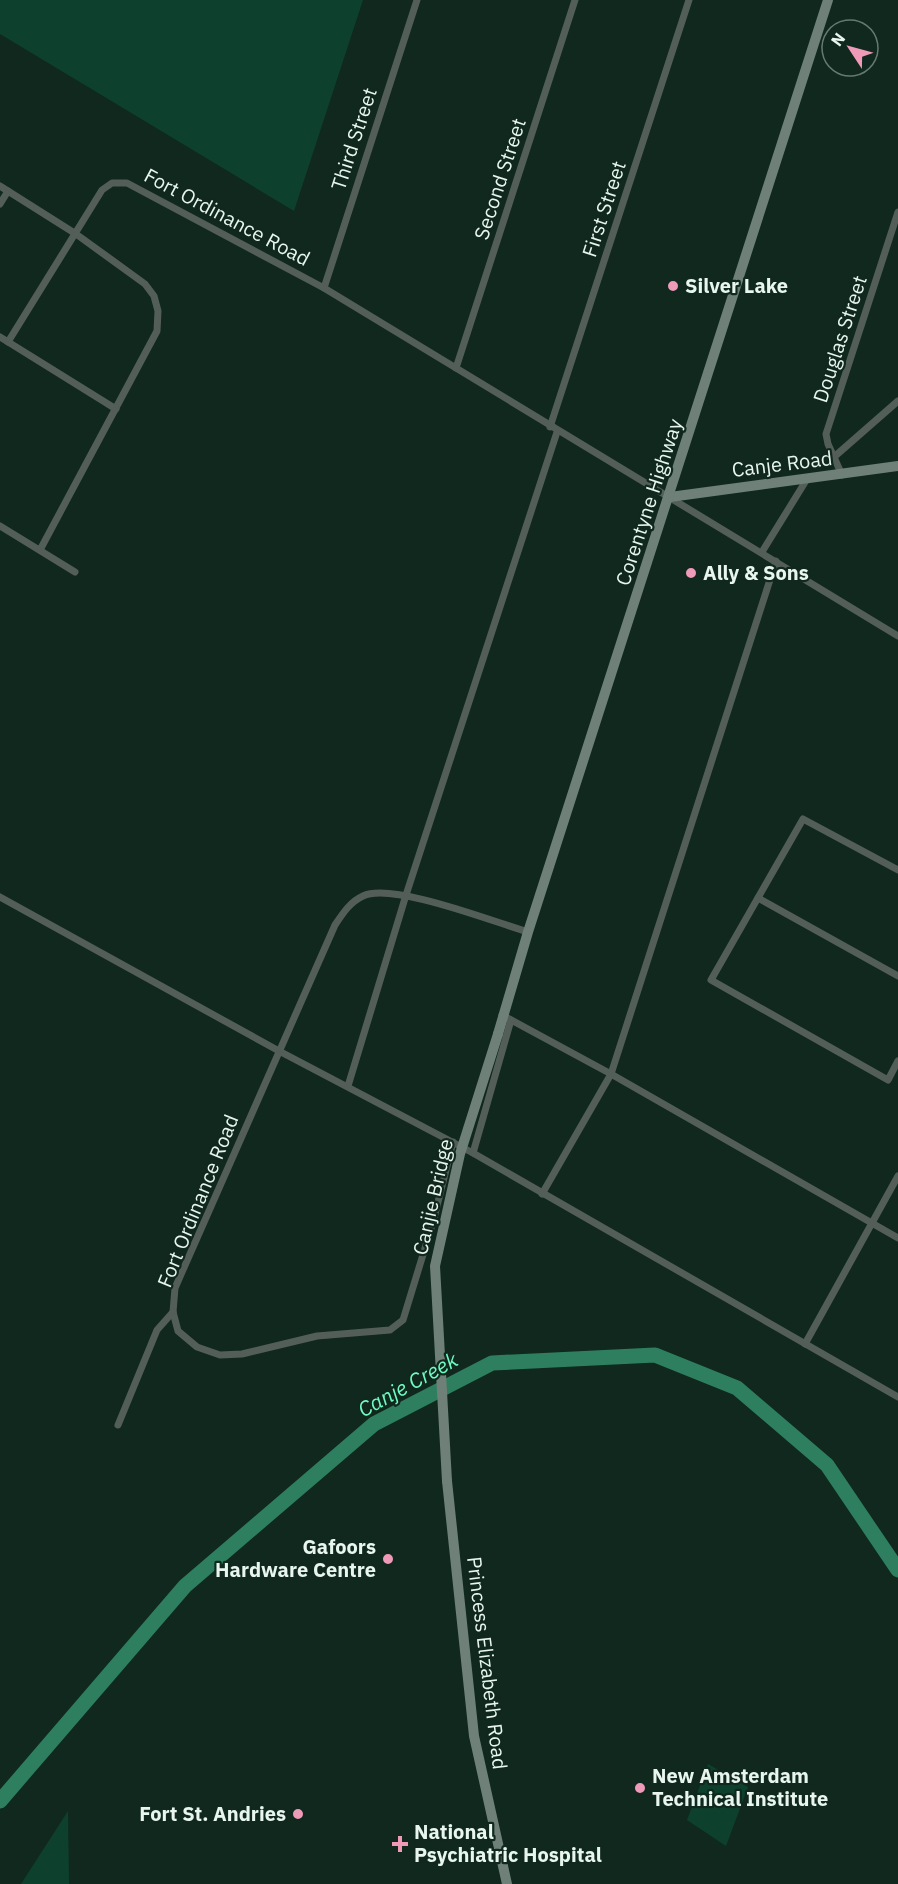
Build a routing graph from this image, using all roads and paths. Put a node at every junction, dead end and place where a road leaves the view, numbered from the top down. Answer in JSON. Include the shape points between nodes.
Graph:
{"nodes":[{"id":1,"x":417,"y":0,"type":"edge"},
{"id":2,"x":575,"y":0,"type":"edge"},
{"id":3,"x":689,"y":0,"type":"edge"},
{"id":4,"x":828,"y":0,"type":"edge"},
{"id":5,"x":0,"y":186,"type":"edge"},
{"id":6,"x":8,"y":191,"type":"junction"},
{"id":7,"x":0,"y":204,"type":"edge"},
{"id":8,"x":898,"y":212,"type":"edge"},
{"id":9,"x":76,"y":234,"type":"junction"},
{"id":10,"x":324,"y":288,"type":"junction"},
{"id":11,"x":0,"y":337,"type":"edge"},
{"id":12,"x":8,"y":342,"type":"junction"},
{"id":13,"x":456,"y":368,"type":"junction"},
{"id":14,"x":898,"y":401,"type":"edge"},
{"id":15,"x":116,"y":408,"type":"junction"},
{"id":16,"x":554,"y":430,"type":"junction"},
{"id":17,"x":834,"y":457,"type":"junction"},
{"id":18,"x":898,"y":466,"type":"edge"},
{"id":19,"x":842,"y":475,"type":"junction"},
{"id":20,"x":807,"y":479,"type":"junction"},
{"id":21,"x":670,"y":497,"type":"junction"},
{"id":22,"x":0,"y":526,"type":"edge"},
{"id":23,"x":40,"y":550,"type":"junction"},
{"id":24,"x":762,"y":552,"type":"junction"},
{"id":25,"x":777,"y":561,"type":"junction"},
{"id":26,"x":75,"y":572,"type":"dead end"},
{"id":27,"x":898,"y":636,"type":"edge"},
{"id":28,"x":898,"y":870,"type":"edge"},
{"id":29,"x":406,"y":896,"type":"junction"},
{"id":30,"x":0,"y":897,"type":"edge"},
{"id":31,"x":758,"y":898,"type":"junction"},
{"id":32,"x":528,"y":932,"type":"junction"},
{"id":33,"x":898,"y":976,"type":"edge"},
{"id":34,"x":507,"y":1018,"type":"junction"},
{"id":35,"x":279,"y":1051,"type":"junction"},
{"id":36,"x":898,"y":1061,"type":"edge"},
{"id":37,"x":611,"y":1074,"type":"junction"},
{"id":38,"x":348,"y":1086,"type":"junction"},
{"id":39,"x":453,"y":1142,"type":"junction"},
{"id":40,"x":473,"y":1153,"type":"junction"},
{"id":41,"x":898,"y":1176,"type":"edge"},
{"id":42,"x":542,"y":1194,"type":"junction"},
{"id":43,"x":872,"y":1223,"type":"junction"},
{"id":44,"x":898,"y":1238,"type":"edge"},
{"id":45,"x":173,"y":1312,"type":"junction"},
{"id":46,"x":805,"y":1344,"type":"junction"},
{"id":47,"x":898,"y":1397,"type":"edge"},
{"id":48,"x":118,"y":1425,"type":"dead end"},
{"id":49,"x":447,"y":1481,"type":"joint"},
{"id":50,"x":507,"y":1884,"type":"edge"}],
"edges":[{"from":1,"to":10,"type":"street","name":"Third Street"},
{"from":2,"to":13,"type":"street","name":"Second Street"},
{"from":3,"to":16,"type":"street","name":"First Street"},
{"from":4,"to":21,"type":"main road","name":"Corentyne Highway"},
{"from":5,"to":6,"type":"street"},
{"from":6,"to":7,"type":"street"},
{"from":6,"to":9,"type":"street"},
{"from":8,"to":17,"type":"street","name":"Douglas Street","via":[[826,435]]},
{"from":9,"to":10,"type":"street","name":"Fort Ordinance Road","via":[[102,190],[112,183],[127,183]]},
{"from":9,"to":12,"type":"street"},
{"from":9,"to":15,"type":"street","via":[[145,284],[158,310],[157,331]]},
{"from":10,"to":13,"type":"street","name":"Fort Ordinance Road"},
{"from":11,"to":12,"type":"street"},
{"from":12,"to":15,"type":"street"},
{"from":13,"to":16,"type":"street","name":"Fort Ordinance Road"},
{"from":14,"to":17,"type":"street"},
{"from":15,"to":23,"type":"street"},
{"from":16,"to":21,"type":"street","name":"Fort Ordinance Road"},
{"from":16,"to":29,"type":"street","name":"First Street"},
{"from":17,"to":19,"type":"street","name":"Douglas Street"},
{"from":18,"to":19,"type":"main road","name":"Canje Road"},
{"from":19,"to":20,"type":"main road","name":"Canje Road"},
{"from":20,"to":21,"type":"main road","name":"Canje Road"},
{"from":20,"to":24,"type":"street"},
{"from":21,"to":24,"type":"street","name":"Fort Ordinance Road"},
{"from":21,"to":32,"type":"main road","name":"Corentyne Highway"},
{"from":22,"to":23,"type":"street"},
{"from":23,"to":26,"type":"street"},
{"from":24,"to":25,"type":"street","name":"Fort Ordinance Road"},
{"from":25,"to":27,"type":"street","name":"Fort Ordinance Road"},
{"from":25,"to":37,"type":"street"},
{"from":28,"to":31,"type":"street","via":[[803,819]]},
{"from":29,"to":32,"type":"street","name":"Fort Ordinance Road"},
{"from":29,"to":35,"type":"street","name":"Fort Ordinance Road","via":[[385,892],[365,895],[346,908]]},
{"from":29,"to":38,"type":"street","name":"First Street"},
{"from":30,"to":35,"type":"street"},
{"from":31,"to":33,"type":"street"},
{"from":31,"to":36,"type":"street","via":[[711,980],[888,1080]]},
{"from":32,"to":34,"type":"main road","name":"Corentyne Highway"},
{"from":34,"to":37,"type":"street"},
{"from":34,"to":40,"type":"street"},
{"from":34,"to":49,"type":"main road","name":"Canjie Bridge","bridge":true,"via":[[498,1034],[460,1154],[435,1266]]},
{"from":35,"to":38,"type":"street"},
{"from":35,"to":45,"type":"street","name":"Fort Ordinance Road","via":[[175,1288]]},
{"from":37,"to":42,"type":"street"},
{"from":37,"to":43,"type":"street"},
{"from":38,"to":39,"type":"street"},
{"from":39,"to":40,"type":"street"},
{"from":39,"to":45,"type":"street","name":"Fort Ordinance Road","via":[[433,1222],[403,1320],[397,1327],[317,1336],[242,1354],[220,1355],[197,1347],[178,1331]]},
{"from":40,"to":42,"type":"street"},
{"from":41,"to":43,"type":"street"},
{"from":42,"to":46,"type":"street"},
{"from":43,"to":44,"type":"street"},
{"from":43,"to":46,"type":"street"},
{"from":45,"to":48,"type":"street","via":[[157,1330]]},
{"from":46,"to":47,"type":"street"},
{"from":49,"to":50,"type":"main road","name":"Princess Elizabeth Road","via":[[474,1736]]}]}
